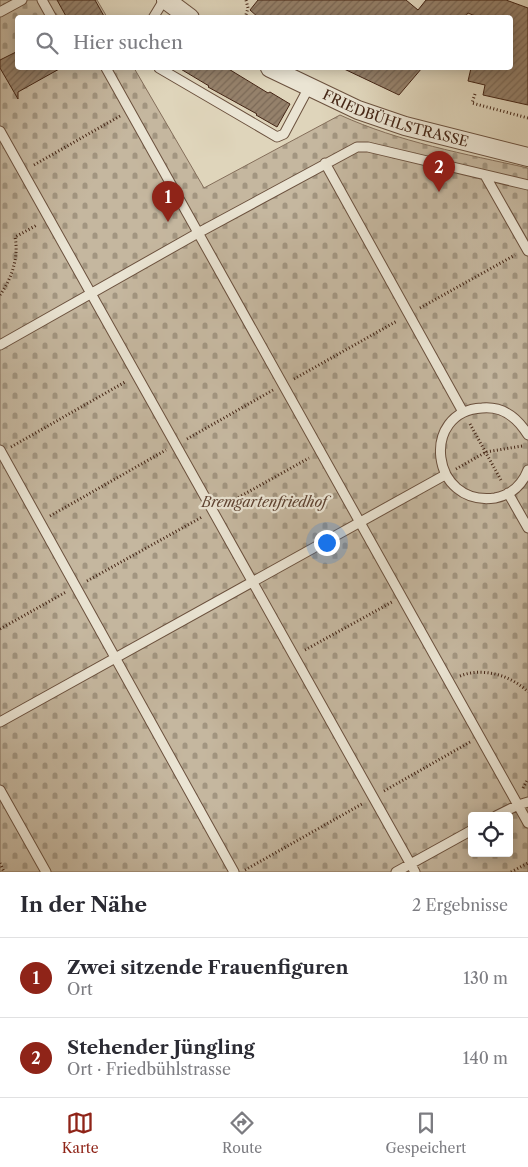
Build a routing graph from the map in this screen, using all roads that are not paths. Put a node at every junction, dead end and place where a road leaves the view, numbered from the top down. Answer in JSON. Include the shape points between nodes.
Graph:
{"nodes":[{"id":1,"x":22,"y":0,"type":"edge"},
{"id":2,"x":42,"y":0,"type":"edge"},
{"id":3,"x":165,"y":0,"type":"edge"},
{"id":4,"x":0,"y":12,"type":"edge"},
{"id":5,"x":50,"y":15,"type":"edge"},
{"id":6,"x":155,"y":15,"type":"edge"},
{"id":7,"x":186,"y":15,"type":"edge"},
{"id":8,"x":107,"y":70,"type":"edge"},
{"id":9,"x":162,"y":70,"type":"edge"},
{"id":10,"x":274,"y":70,"type":"edge"},
{"id":11,"x":309,"y":87,"type":"junction"},
{"id":12,"x":0,"y":131,"type":"edge"},
{"id":13,"x":528,"y":157,"type":"edge"},
{"id":14,"x":325,"y":163,"type":"junction"},
{"id":15,"x":486,"y":176,"type":"junction"},
{"id":16,"x":528,"y":185,"type":"edge"},
{"id":17,"x":198,"y":233,"type":"junction"},
{"id":18,"x":528,"y":251,"type":"edge"},
{"id":19,"x":91,"y":293,"type":"junction"},
{"id":20,"x":0,"y":345,"type":"edge"},
{"id":21,"x":463,"y":412,"type":"junction"},
{"id":22,"x":528,"y":434,"type":"edge"},
{"id":23,"x":1,"y":451,"type":"edge"},
{"id":24,"x":528,"y":470,"type":"edge"},
{"id":25,"x":446,"y":475,"type":"junction"},
{"id":26,"x":508,"y":494,"type":"junction"},
{"id":27,"x":360,"y":523,"type":"junction"},
{"id":28,"x":528,"y":528,"type":"edge"},
{"id":29,"x":252,"y":583,"type":"junction"},
{"id":30,"x":116,"y":658,"type":"junction"},
{"id":31,"x":0,"y":722,"type":"edge"},
{"id":32,"x":0,"y":790,"type":"edge"},
{"id":33,"x":528,"y":802,"type":"edge"},
{"id":34,"x":518,"y":805,"type":"junction"},
{"id":35,"x":504,"y":812,"type":"edge"},
{"id":36,"x":528,"y":824,"type":"edge"},
{"id":37,"x":468,"y":833,"type":"edge"},
{"id":38,"x":413,"y":868,"type":"edge"},
{"id":39,"x":46,"y":872,"type":"edge"},
{"id":40,"x":234,"y":872,"type":"edge"},
{"id":41,"x":396,"y":872,"type":"edge"}],
"edges":[{"from":1,"to":4,"type":"lane"},
{"from":2,"to":5,"type":"lane"},
{"from":3,"to":6,"type":"lane"},
{"from":3,"to":7,"type":"street"},
{"from":8,"to":17,"type":"lane"},
{"from":9,"to":11,"type":"lane","via":[[277,138],[284,134]]},
{"from":10,"to":11,"type":"street","name":"FRIEDBÜHLSTRASSE"},
{"from":11,"to":13,"type":"street","name":"FRIEDBÜHLSTRASSE","via":[[358,110],[405,126]]},
{"from":12,"to":19,"type":"lane"},
{"from":14,"to":15,"type":"lane","via":[[361,146]]},
{"from":14,"to":17,"type":"lane"},
{"from":14,"to":21,"type":"lane"},
{"from":15,"to":16,"type":"lane"},
{"from":15,"to":18,"type":"lane"},
{"from":17,"to":19,"type":"lane"},
{"from":17,"to":27,"type":"lane"},
{"from":19,"to":20,"type":"lane"},
{"from":19,"to":29,"type":"lane"},
{"from":21,"to":22,"type":"lane","via":[[490,407],[502,410],[521,423]]},
{"from":21,"to":25,"type":"lane","via":[[449,424],[441,443],[440,460]]},
{"from":23,"to":30,"type":"lane"},
{"from":24,"to":26,"type":"lane","via":[[519,485]]},
{"from":25,"to":26,"type":"lane","via":[[463,493],[477,498]]},
{"from":25,"to":27,"type":"lane"},
{"from":26,"to":28,"type":"lane"},
{"from":27,"to":29,"type":"lane"},
{"from":27,"to":34,"type":"lane"},
{"from":29,"to":30,"type":"lane"},
{"from":29,"to":38,"type":"lane"},
{"from":30,"to":31,"type":"lane"},
{"from":30,"to":40,"type":"lane"},
{"from":32,"to":39,"type":"lane"},
{"from":33,"to":34,"type":"lane"},
{"from":34,"to":35,"type":"lane"},
{"from":34,"to":36,"type":"lane"},
{"from":37,"to":38,"type":"lane"},
{"from":38,"to":41,"type":"lane"}]}
